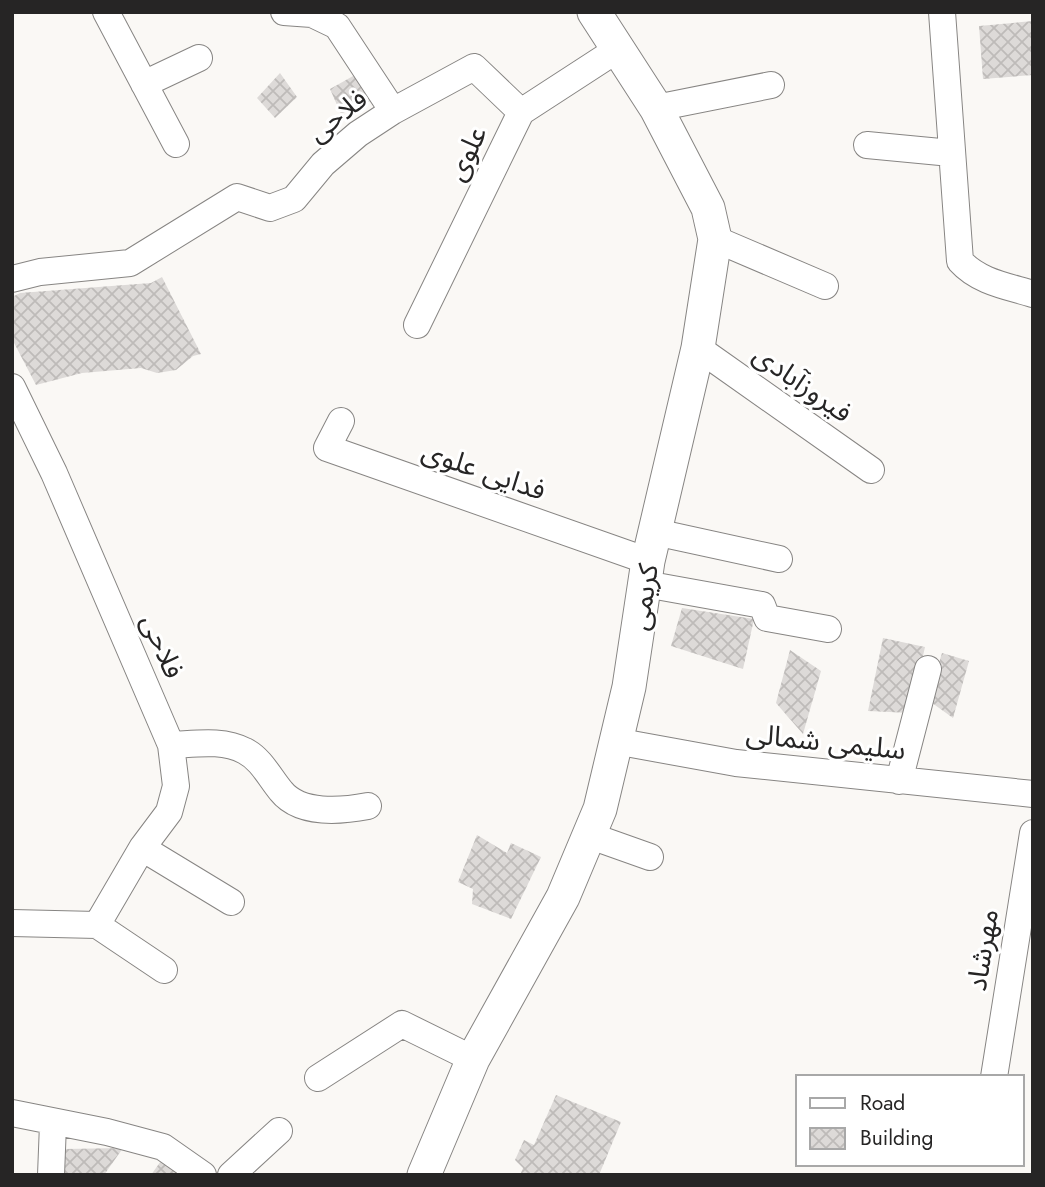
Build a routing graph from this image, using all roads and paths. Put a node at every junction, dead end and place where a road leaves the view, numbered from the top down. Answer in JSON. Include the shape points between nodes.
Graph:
{"nodes":[{"id":1,"x":106,"y":12,"type":"edge"},
{"id":2,"x":284,"y":12,"type":"edge"},
{"id":3,"x":594,"y":12,"type":"edge"},
{"id":4,"x":942,"y":12,"type":"edge"},
{"id":5,"x":618,"y":49,"type":"junction"},
{"id":6,"x":199,"y":58,"type":"dead end"},
{"id":7,"x":144,"y":84,"type":"junction"},
{"id":8,"x":771,"y":85,"type":"dead end"},
{"id":9,"x":656,"y":108,"type":"junction"},
{"id":10,"x":393,"y":111,"type":"junction"},
{"id":11,"x":521,"y":112,"type":"junction"},
{"id":12,"x":176,"y":144,"type":"dead end"},
{"id":13,"x":867,"y":145,"type":"dead end"},
{"id":14,"x":951,"y":153,"type":"junction"},
{"id":15,"x":715,"y":239,"type":"junction"},
{"id":16,"x":12,"y":279,"type":"edge"},
{"id":17,"x":825,"y":286,"type":"dead end"},
{"id":18,"x":1033,"y":294,"type":"edge"},
{"id":19,"x":417,"y":325,"type":"dead end"},
{"id":20,"x":698,"y":348,"type":"junction"},
{"id":21,"x":12,"y":387,"type":"edge"},
{"id":22,"x":341,"y":421,"type":"dead end"},
{"id":23,"x":871,"y":470,"type":"dead end"},
{"id":24,"x":649,"y":559,"type":"junction"},
{"id":25,"x":779,"y":559,"type":"dead end"},
{"id":26,"x":828,"y":629,"type":"dead end"},
{"id":27,"x":928,"y":668,"type":"dead end"},
{"id":28,"x":615,"y":741,"type":"junction"},
{"id":29,"x":171,"y":744,"type":"junction"},
{"id":30,"x":899,"y":781,"type":"junction"},
{"id":31,"x":1033,"y":794,"type":"edge"},
{"id":32,"x":368,"y":806,"type":"dead end"},
{"id":33,"x":1033,"y":833,"type":"edge"},
{"id":34,"x":588,"y":835,"type":"junction"},
{"id":35,"x":142,"y":848,"type":"junction"},
{"id":36,"x":650,"y":858,"type":"dead end"},
{"id":37,"x":231,"y":902,"type":"dead end"},
{"id":38,"x":12,"y":923,"type":"edge"},
{"id":39,"x":97,"y":925,"type":"junction"},
{"id":40,"x":164,"y":970,"type":"dead end"},
{"id":41,"x":473,"y":1059,"type":"junction"},
{"id":42,"x":994,"y":1075,"type":"edge"},
{"id":43,"x":318,"y":1078,"type":"dead end"},
{"id":44,"x":12,"y":1113,"type":"edge"},
{"id":45,"x":53,"y":1124,"type":"junction"},
{"id":46,"x":279,"y":1131,"type":"dead end"},
{"id":47,"x":51,"y":1175,"type":"edge"},
{"id":48,"x":203,"y":1175,"type":"edge"},
{"id":49,"x":231,"y":1175,"type":"edge"},
{"id":50,"x":424,"y":1175,"type":"edge"}],
"edges":[{"from":1,"to":7,"type":"street"},
{"from":2,"to":10,"type":"street","via":[[312,14],[337,26]]},
{"from":3,"to":5,"type":"main road","name":"کریمی"},
{"from":4,"to":14,"type":"street"},
{"from":5,"to":9,"type":"main road","name":"کریمی"},
{"from":5,"to":11,"type":"street","name":"علوی"},
{"from":6,"to":7,"type":"street"},
{"from":7,"to":12,"type":"street"},
{"from":8,"to":9,"type":"street"},
{"from":9,"to":15,"type":"main road","name":"کریمی","via":[[708,208]]},
{"from":10,"to":11,"type":"street","name":"فلاحی","via":[[474,67]]},
{"from":10,"to":16,"type":"street","name":"فلاحی","via":[[323,164],[294,199],[271,208],[237,197],[130,263]]},
{"from":11,"to":19,"type":"street","name":"علوی"},
{"from":13,"to":14,"type":"street"},
{"from":14,"to":18,"type":"street","via":[[960,261],[970,272]]},
{"from":15,"to":17,"type":"street"},
{"from":15,"to":20,"type":"main road","name":"کریمی"},
{"from":20,"to":23,"type":"street","name":"فیروزآبادی"},
{"from":20,"to":24,"type":"main road","name":"کریمی"},
{"from":21,"to":29,"type":"street","name":"فلاحی"},
{"from":22,"to":24,"type":"street","name":"فدایی علوی","via":[[327,448]]},
{"from":24,"to":25,"type":"street"},
{"from":24,"to":26,"type":"street","via":[[762,605],[767,618]]},
{"from":24,"to":28,"type":"main road","name":"کریمی","via":[[629,687]]},
{"from":27,"to":30,"type":"street"},
{"from":28,"to":30,"type":"street","name":"سلیمی شمالی","via":[[736,763]]},
{"from":28,"to":34,"type":"main road","name":"کریمی","via":[[600,809]]},
{"from":29,"to":32,"type":"street","via":[[221,743],[247,751],[283,794],[311,808]]},
{"from":29,"to":35,"type":"street","name":"فلاحی","via":[[176,786],[169,813]]},
{"from":30,"to":31,"type":"street","name":"سلیمی شمالی"},
{"from":33,"to":42,"type":"street","name":"مهرشاد"},
{"from":34,"to":36,"type":"street"},
{"from":34,"to":41,"type":"main road","name":"کریمی","via":[[563,897]]},
{"from":35,"to":37,"type":"street"},
{"from":35,"to":39,"type":"street","name":"فلاحی"},
{"from":38,"to":39,"type":"street"},
{"from":39,"to":40,"type":"street"},
{"from":41,"to":43,"type":"street","via":[[402,1024]]},
{"from":41,"to":50,"type":"main road","name":"کریمی"},
{"from":44,"to":45,"type":"street"},
{"from":45,"to":47,"type":"street"},
{"from":45,"to":48,"type":"street","via":[[163,1147]]},
{"from":46,"to":49,"type":"street"}]}
